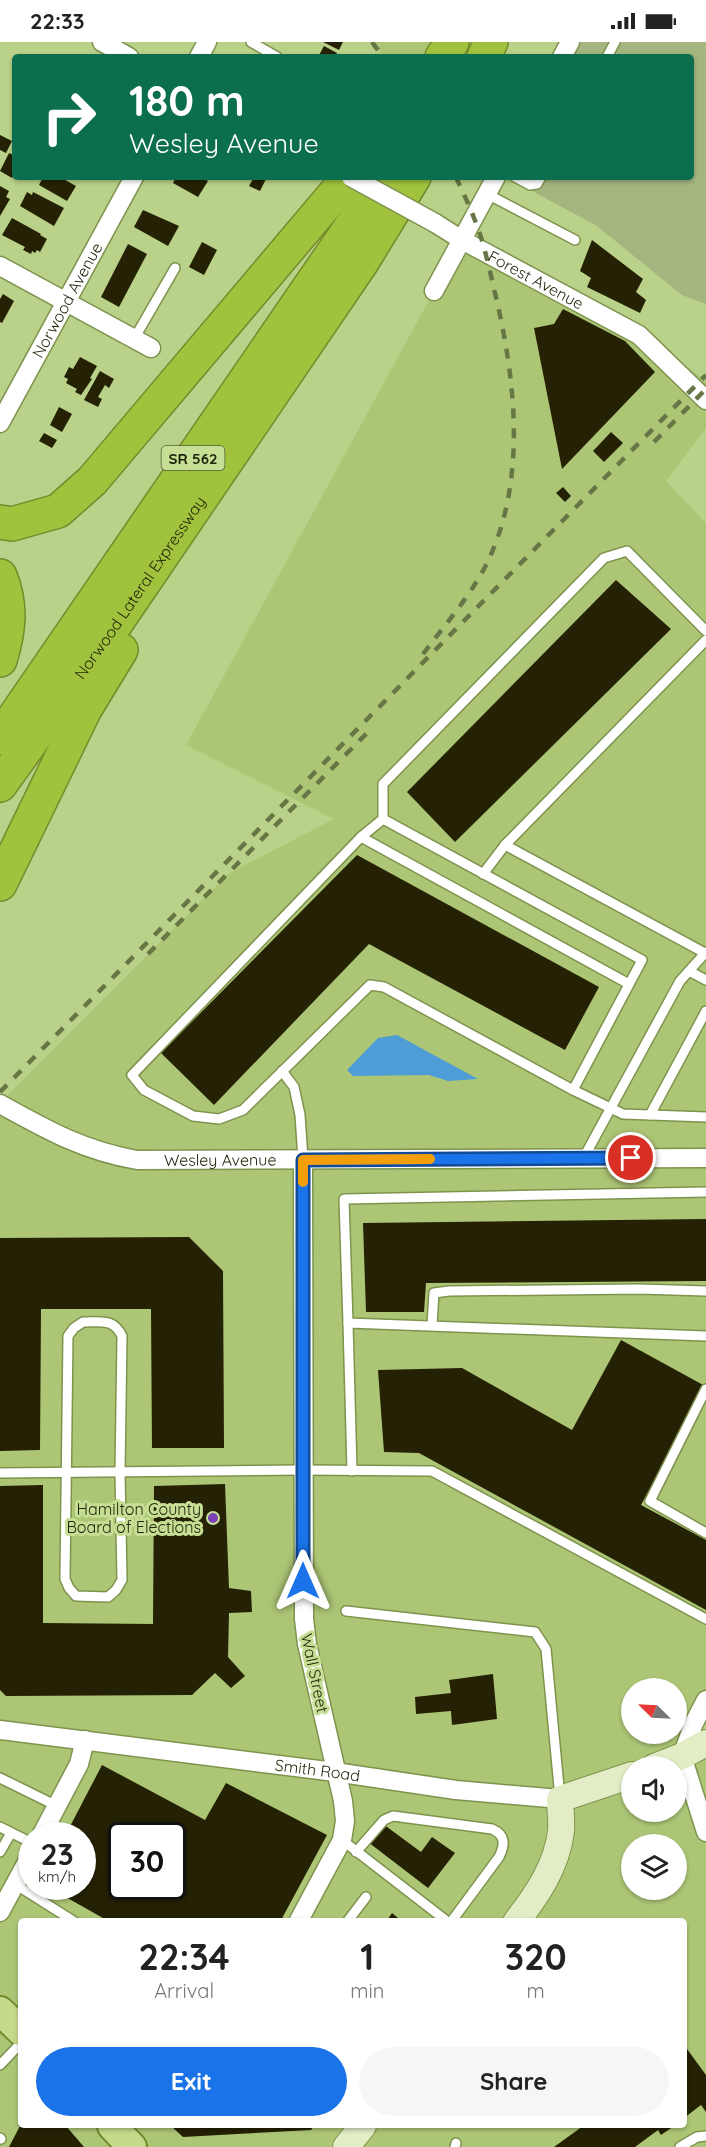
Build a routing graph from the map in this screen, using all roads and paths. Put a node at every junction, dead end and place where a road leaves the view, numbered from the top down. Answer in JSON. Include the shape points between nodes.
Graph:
{"nodes":[{"id":1,"x":102,"y":42,"type":"edge"},
{"id":2,"x":251,"y":42,"type":"edge"},
{"id":3,"x":124,"y":54,"type":"edge"},
{"id":4,"x":272,"y":54,"type":"edge"},
{"id":5,"x":132,"y":180,"type":"edge"},
{"id":6,"x":347,"y":180,"type":"edge"},
{"id":7,"x":356,"y":180,"type":"edge"},
{"id":8,"x":383,"y":180,"type":"edge"},
{"id":9,"x":412,"y":180,"type":"edge"},
{"id":10,"x":494,"y":180,"type":"edge"},
{"id":11,"x":520,"y":180,"type":"edge"},
{"id":12,"x":539,"y":180,"type":"edge"},
{"id":13,"x":487,"y":194,"type":"junction"},
{"id":14,"x":462,"y":240,"type":"junction"},
{"id":15,"x":575,"y":240,"type":"dead end"},
{"id":16,"x":0,"y":266,"type":"edge"},
{"id":17,"x":175,"y":268,"type":"dead end"},
{"id":18,"x":434,"y":291,"type":"dead end"},
{"id":19,"x":66,"y":302,"type":"junction"},
{"id":20,"x":134,"y":339,"type":"junction"},
{"id":21,"x":151,"y":348,"type":"dead end"},
{"id":22,"x":706,"y":400,"type":"edge"},
{"id":23,"x":0,"y":423,"type":"edge"},
{"id":24,"x":249,"y":428,"type":"junction"},
{"id":25,"x":0,"y":522,"type":"edge"},
{"id":26,"x":0,"y":576,"type":"edge"},
{"id":27,"x":706,"y":631,"type":"edge"},
{"id":28,"x":706,"y":640,"type":"edge"},
{"id":29,"x":0,"y":660,"type":"edge"},
{"id":30,"x":0,"y":738,"type":"edge"},
{"id":31,"x":0,"y":785,"type":"edge"},
{"id":32,"x":383,"y":819,"type":"junction"},
{"id":33,"x":362,"y":837,"type":"junction"},
{"id":34,"x":505,"y":845,"type":"junction"},
{"id":35,"x":483,"y":874,"type":"junction"},
{"id":36,"x":0,"y":884,"type":"edge"},
{"id":37,"x":706,"y":953,"type":"edge"},
{"id":38,"x":689,"y":971,"type":"junction"},
{"id":39,"x":706,"y":980,"type":"edge"},
{"id":40,"x":629,"y":984,"type":"junction"},
{"id":41,"x":706,"y":1011,"type":"edge"},
{"id":42,"x":282,"y":1071,"type":"junction"},
{"id":43,"x":573,"y":1090,"type":"junction"},
{"id":44,"x":5,"y":1107,"type":"edge"},
{"id":45,"x":706,"y":1107,"type":"edge"},
{"id":46,"x":611,"y":1108,"type":"junction"},
{"id":47,"x":650,"y":1115,"type":"junction"},
{"id":48,"x":703,"y":1117,"type":"edge"},
{"id":49,"x":706,"y":1158,"type":"edge"},
{"id":50,"x":583,"y":1159,"type":"junction"},
{"id":51,"x":303,"y":1160,"type":"junction"},
{"id":52,"x":706,"y":1192,"type":"edge"},
{"id":53,"x":706,"y":1291,"type":"edge"},
{"id":54,"x":348,"y":1323,"type":"junction"},
{"id":55,"x":432,"y":1325,"type":"junction"},
{"id":56,"x":706,"y":1336,"type":"edge"},
{"id":57,"x":706,"y":1389,"type":"edge"},
{"id":58,"x":303,"y":1470,"type":"junction"},
{"id":59,"x":352,"y":1471,"type":"junction"},
{"id":60,"x":66,"y":1472,"type":"junction"},
{"id":61,"x":120,"y":1472,"type":"junction"},
{"id":62,"x":0,"y":1473,"type":"edge"},
{"id":63,"x":706,"y":1533,"type":"edge"},
{"id":64,"x":346,"y":1611,"type":"dead end"},
{"id":65,"x":706,"y":1619,"type":"edge"},
{"id":66,"x":706,"y":1700,"type":"edge"},
{"id":67,"x":0,"y":1730,"type":"edge"},
{"id":68,"x":85,"y":1740,"type":"junction"},
{"id":69,"x":706,"y":1743,"type":"edge"},
{"id":70,"x":682,"y":1756,"type":"joint"},
{"id":71,"x":335,"y":1772,"type":"junction"},
{"id":72,"x":687,"y":1772,"type":"edge"},
{"id":73,"x":0,"y":1778,"type":"edge"},
{"id":74,"x":621,"y":1779,"type":"edge"},
{"id":75,"x":560,"y":1798,"type":"junction"},
{"id":76,"x":57,"y":1806,"type":"junction"},
{"id":77,"x":48,"y":1822,"type":"edge"},
{"id":78,"x":0,"y":1827,"type":"edge"},
{"id":79,"x":706,"y":1832,"type":"edge"},
{"id":80,"x":11,"y":1833,"type":"junction"},
{"id":81,"x":18,"y":1836,"type":"edge"},
{"id":82,"x":349,"y":1846,"type":"junction"},
{"id":83,"x":0,"y":1852,"type":"edge"},
{"id":84,"x":18,"y":1879,"type":"edge"},
{"id":85,"x":15,"y":1884,"type":"junction"},
{"id":86,"x":366,"y":1897,"type":"dead end"},
{"id":87,"x":0,"y":1912,"type":"edge"},
{"id":88,"x":69,"y":1918,"type":"edge"},
{"id":89,"x":301,"y":1918,"type":"edge"},
{"id":90,"x":350,"y":1918,"type":"edge"},
{"id":91,"x":445,"y":1918,"type":"edge"},
{"id":92,"x":453,"y":1918,"type":"edge"},
{"id":93,"x":519,"y":1918,"type":"edge"},
{"id":94,"x":0,"y":2011,"type":"edge"},
{"id":95,"x":18,"y":2028,"type":"edge"},
{"id":96,"x":18,"y":2046,"type":"edge"},
{"id":97,"x":0,"y":2065,"type":"edge"},
{"id":98,"x":114,"y":2128,"type":"edge"},
{"id":99,"x":361,"y":2128,"type":"edge"},
{"id":100,"x":706,"y":2136,"type":"edge"},
{"id":101,"x":132,"y":2147,"type":"edge"},
{"id":102,"x":346,"y":2147,"type":"edge"},
{"id":103,"x":680,"y":2147,"type":"edge"}],
"edges":[{"from":1,"to":3,"type":"street"},
{"from":2,"to":4,"type":"lane"},
{"from":5,"to":19,"type":"street","name":"Norwood Avenue"},
{"from":6,"to":25,"type":"highway","via":[[92,481],[58,511],[12,524]]},
{"from":7,"to":14,"type":"street","name":"Forest Avenue","bridge":true},
{"from":8,"to":30,"type":"highway","name":"Norwood Lateral Expressway","number":"SR 562"},
{"from":9,"to":24,"type":"highway","name":"Norwood Lateral Expressway","number":"SR 562","via":[[362,262]]},
{"from":10,"to":13,"type":"street"},
{"from":11,"to":12,"type":"lane","via":[[530,185]]},
{"from":13,"to":14,"type":"street"},
{"from":13,"to":15,"type":"lane"},
{"from":14,"to":18,"type":"street"},
{"from":14,"to":22,"type":"street","name":"Forest Avenue","via":[[639,335]]},
{"from":16,"to":19,"type":"street"},
{"from":17,"to":20,"type":"lane"},
{"from":19,"to":20,"type":"street"},
{"from":19,"to":23,"type":"street","name":"Norwood Avenue"},
{"from":20,"to":21,"type":"street"},
{"from":24,"to":31,"type":"highway","name":"Norwood Lateral Expressway","number":"SR 562"},
{"from":24,"to":36,"type":"highway","via":[[85,709]]},
{"from":26,"to":29,"type":"highway","via":[[9,614]]},
{"from":27,"to":32,"type":"lane","via":[[627,551],[604,558],[383,784]]},
{"from":28,"to":34,"type":"lane"},
{"from":32,"to":33,"type":"lane"},
{"from":32,"to":35,"type":"lane"},
{"from":33,"to":40,"type":"lane"},
{"from":33,"to":42,"type":"lane","via":[[132,1075],[144,1090],[193,1116],[219,1119],[243,1110]]},
{"from":34,"to":35,"type":"lane"},
{"from":34,"to":37,"type":"lane"},
{"from":35,"to":40,"type":"lane","via":[[642,960]]},
{"from":37,"to":38,"type":"lane"},
{"from":38,"to":39,"type":"lane"},
{"from":38,"to":46,"type":"lane"},
{"from":40,"to":43,"type":"lane"},
{"from":41,"to":47,"type":"lane"},
{"from":42,"to":43,"type":"lane","via":[[370,985],[384,987]]},
{"from":42,"to":51,"type":"lane","via":[[294,1087]]},
{"from":43,"to":46,"type":"lane"},
{"from":44,"to":51,"type":"street","name":"Wesley Avenue","via":[[107,1155],[137,1160]]},
{"from":45,"to":48,"type":"lane"},
{"from":46,"to":47,"type":"lane","via":[[623,1114]]},
{"from":46,"to":50,"type":"lane"},
{"from":47,"to":48,"type":"lane"},
{"from":49,"to":50,"type":"street","name":"Wesley Avenue"},
{"from":50,"to":51,"type":"street","name":"Wesley Avenue"},
{"from":51,"to":58,"type":"street","name":"Wall Street"},
{"from":52,"to":54,"type":"lane","via":[[344,1199]]},
{"from":53,"to":55,"type":"lane","via":[[449,1291],[434,1293]]},
{"from":54,"to":55,"type":"lane"},
{"from":54,"to":59,"type":"lane"},
{"from":55,"to":56,"type":"lane"},
{"from":57,"to":63,"type":"lane","via":[[650,1501]]},
{"from":58,"to":59,"type":"lane"},
{"from":58,"to":61,"type":"lane"},
{"from":58,"to":71,"type":"street","name":"Wall Street","via":[[304,1619]]},
{"from":59,"to":65,"type":"lane","via":[[432,1471]]},
{"from":60,"to":61,"type":"lane"},
{"from":60,"to":61,"type":"lane","via":[[65,1579],[76,1596],[108,1597],[122,1580]]},
{"from":60,"to":61,"type":"lane","via":[[68,1336],[83,1322],[109,1322],[117,1326],[122,1336]]},
{"from":60,"to":62,"type":"lane"},
{"from":64,"to":75,"type":"lane","via":[[535,1632],[546,1649]]},
{"from":66,"to":70,"type":"street"},
{"from":67,"to":68,"type":"street","name":"Smith Road"},
{"from":68,"to":71,"type":"street","name":"Smith Road"},
{"from":68,"to":76,"type":"street","via":[[79,1764]]},
{"from":69,"to":70,"type":"main road"},
{"from":71,"to":75,"type":"street","name":"Smith Road","via":[[456,1791]]},
{"from":71,"to":82,"type":"street","name":"Wall Street"},
{"from":72,"to":79,"type":"street"},
{"from":73,"to":76,"type":"lane"},
{"from":74,"to":75,"type":"main road","name":"Smith Road"},
{"from":75,"to":93,"type":"main road","via":[[561,1831],[550,1872]]},
{"from":76,"to":77,"type":"street"},
{"from":78,"to":80,"type":"lane"},
{"from":80,"to":81,"type":"lane"},
{"from":80,"to":83,"type":"lane"},
{"from":82,"to":89,"type":"street","name":"Wall Street"},
{"from":82,"to":91,"type":"lane"},
{"from":82,"to":92,"type":"lane","via":[[393,1816],[499,1832],[504,1847],[499,1857]]},
{"from":84,"to":85,"type":"street"},
{"from":85,"to":87,"type":"street"},
{"from":85,"to":88,"type":"lane"},
{"from":86,"to":90,"type":"lane"},
{"from":94,"to":95,"type":"main road"},
{"from":96,"to":97,"type":"lane"},
{"from":98,"to":101,"type":"main road"},
{"from":99,"to":102,"type":"main road"},
{"from":100,"to":103,"type":"lane"}]}
